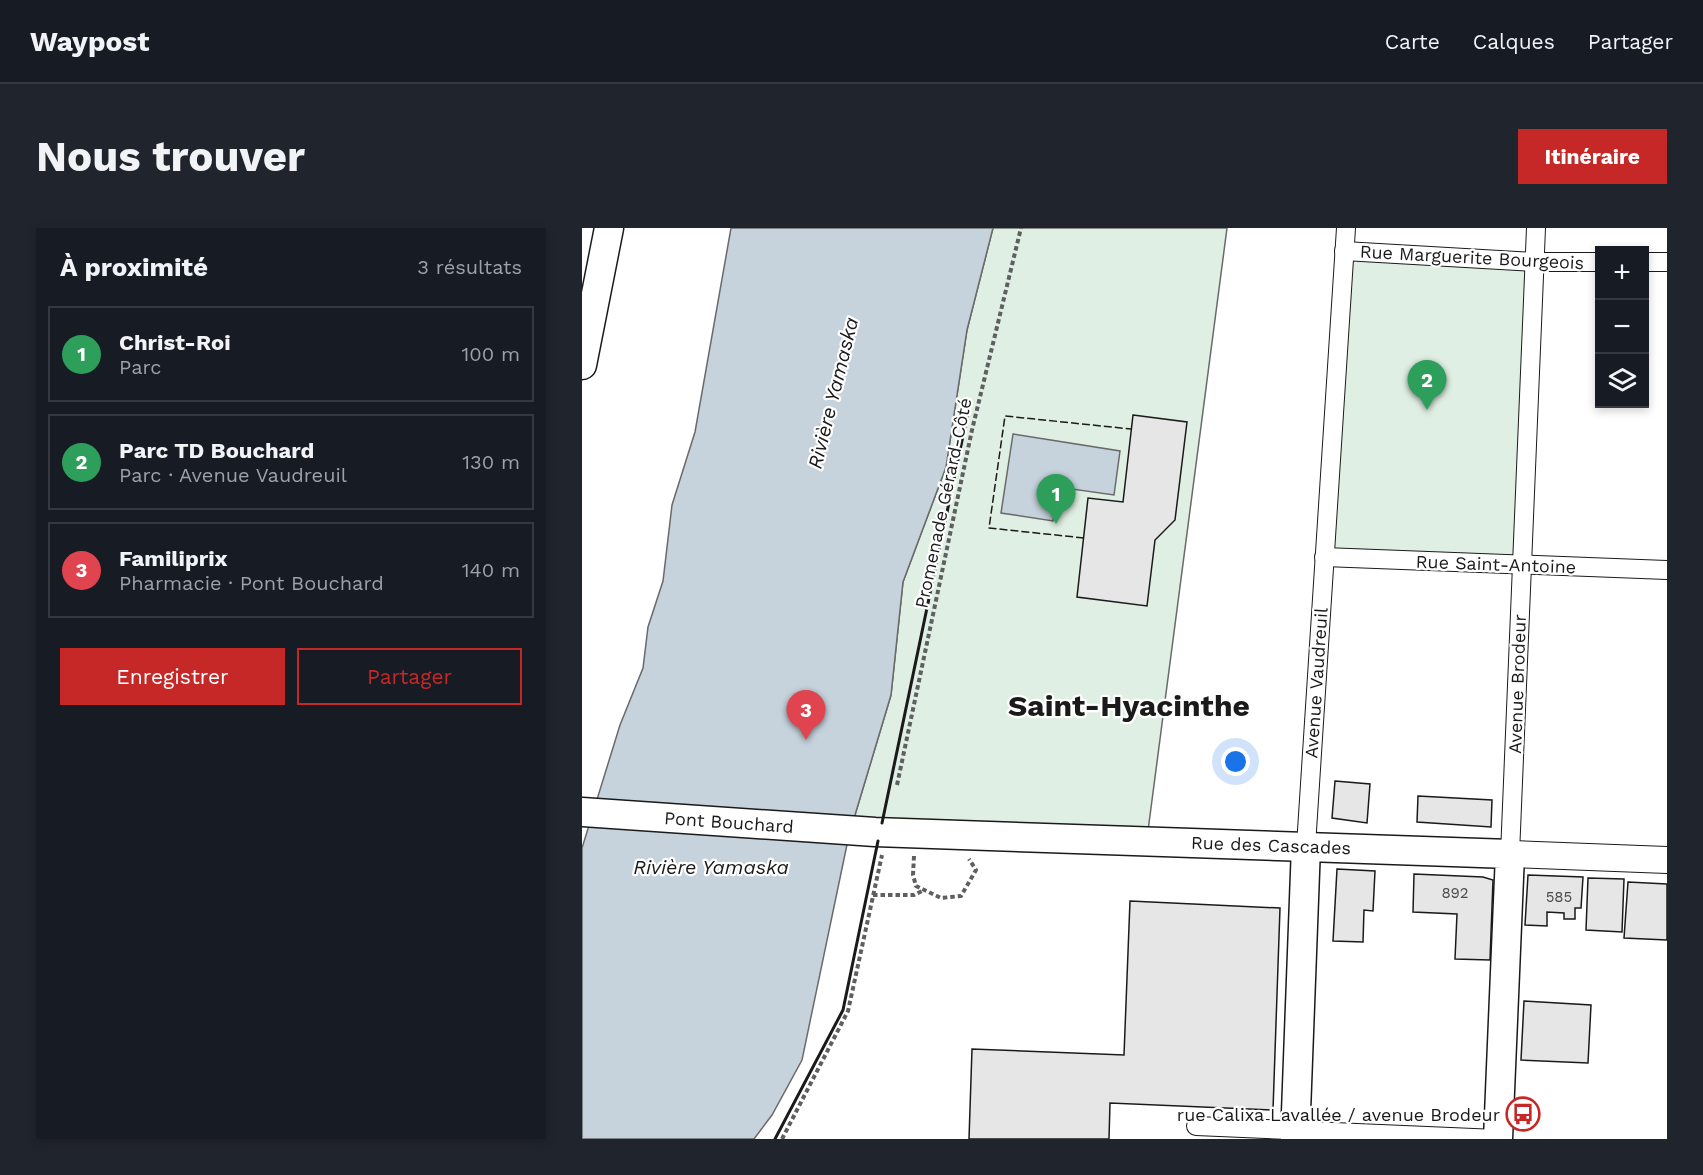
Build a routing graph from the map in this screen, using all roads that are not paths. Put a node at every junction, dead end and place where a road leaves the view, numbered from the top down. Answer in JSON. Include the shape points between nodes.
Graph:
{"nodes":[{"id":1,"x":609,"y":228,"type":"edge"},
{"id":2,"x":1346,"y":228,"type":"edge"},
{"id":3,"x":1536,"y":228,"type":"edge"},
{"id":4,"x":1344,"y":251,"type":"junction"},
{"id":5,"x":1535,"y":262,"type":"junction"},
{"id":6,"x":1595,"y":262,"type":"edge"},
{"id":7,"x":1649,"y":262,"type":"edge"},
{"id":8,"x":1667,"y":262,"type":"edge"},
{"id":9,"x":582,"y":365,"type":"edge"},
{"id":10,"x":1324,"y":557,"type":"junction"},
{"id":11,"x":1522,"y":565,"type":"junction"},
{"id":12,"x":1667,"y":570,"type":"edge"},
{"id":13,"x":582,"y":812,"type":"edge"},
{"id":14,"x":879,"y":843,"type":"joint"},
{"id":15,"x":1306,"y":846,"type":"junction"},
{"id":16,"x":1510,"y":854,"type":"junction"},
{"id":17,"x":1667,"y":860,"type":"edge"},
{"id":18,"x":1196,"y":1126,"type":"dead end"},
{"id":19,"x":1295,"y":1135,"type":"edge"},
{"id":20,"x":1497,"y":1139,"type":"edge"}],
"edges":[{"from":1,"to":9,"type":"main road"},
{"from":2,"to":4,"type":"street","name":"Avenue Vaudreuil"},
{"from":3,"to":5,"type":"street","name":"Avenue Brodeur"},
{"from":4,"to":5,"type":"street","name":"Rue Marguerite Bourgeois"},
{"from":4,"to":10,"type":"street","name":"Avenue Vaudreuil"},
{"from":5,"to":6,"type":"street","name":"Rue Marguerite Bourgeois"},
{"from":5,"to":11,"type":"street","name":"Avenue Brodeur"},
{"from":7,"to":8,"type":"street"},
{"from":10,"to":11,"type":"street","name":"Rue Saint-Antoine"},
{"from":10,"to":15,"type":"street","name":"Avenue Vaudreuil"},
{"from":11,"to":12,"type":"street","name":"Rue Saint-Antoine"},
{"from":11,"to":16,"type":"street","name":"Avenue Brodeur"},
{"from":13,"to":14,"type":"main road","name":"Pont Bouchard"},
{"from":14,"to":15,"type":"main road","name":"Rue des Cascades"},
{"from":15,"to":16,"type":"main road","name":"Rue des Cascades"},
{"from":15,"to":19,"type":"main road","name":"Avenue Vaudreuil"},
{"from":16,"to":17,"type":"street","name":"Rue des Cascades"},
{"from":16,"to":20,"type":"main road","name":"Avenue Brodeur"},
{"from":18,"to":19,"type":"street"},
{"from":19,"to":20,"type":"street"}]}
